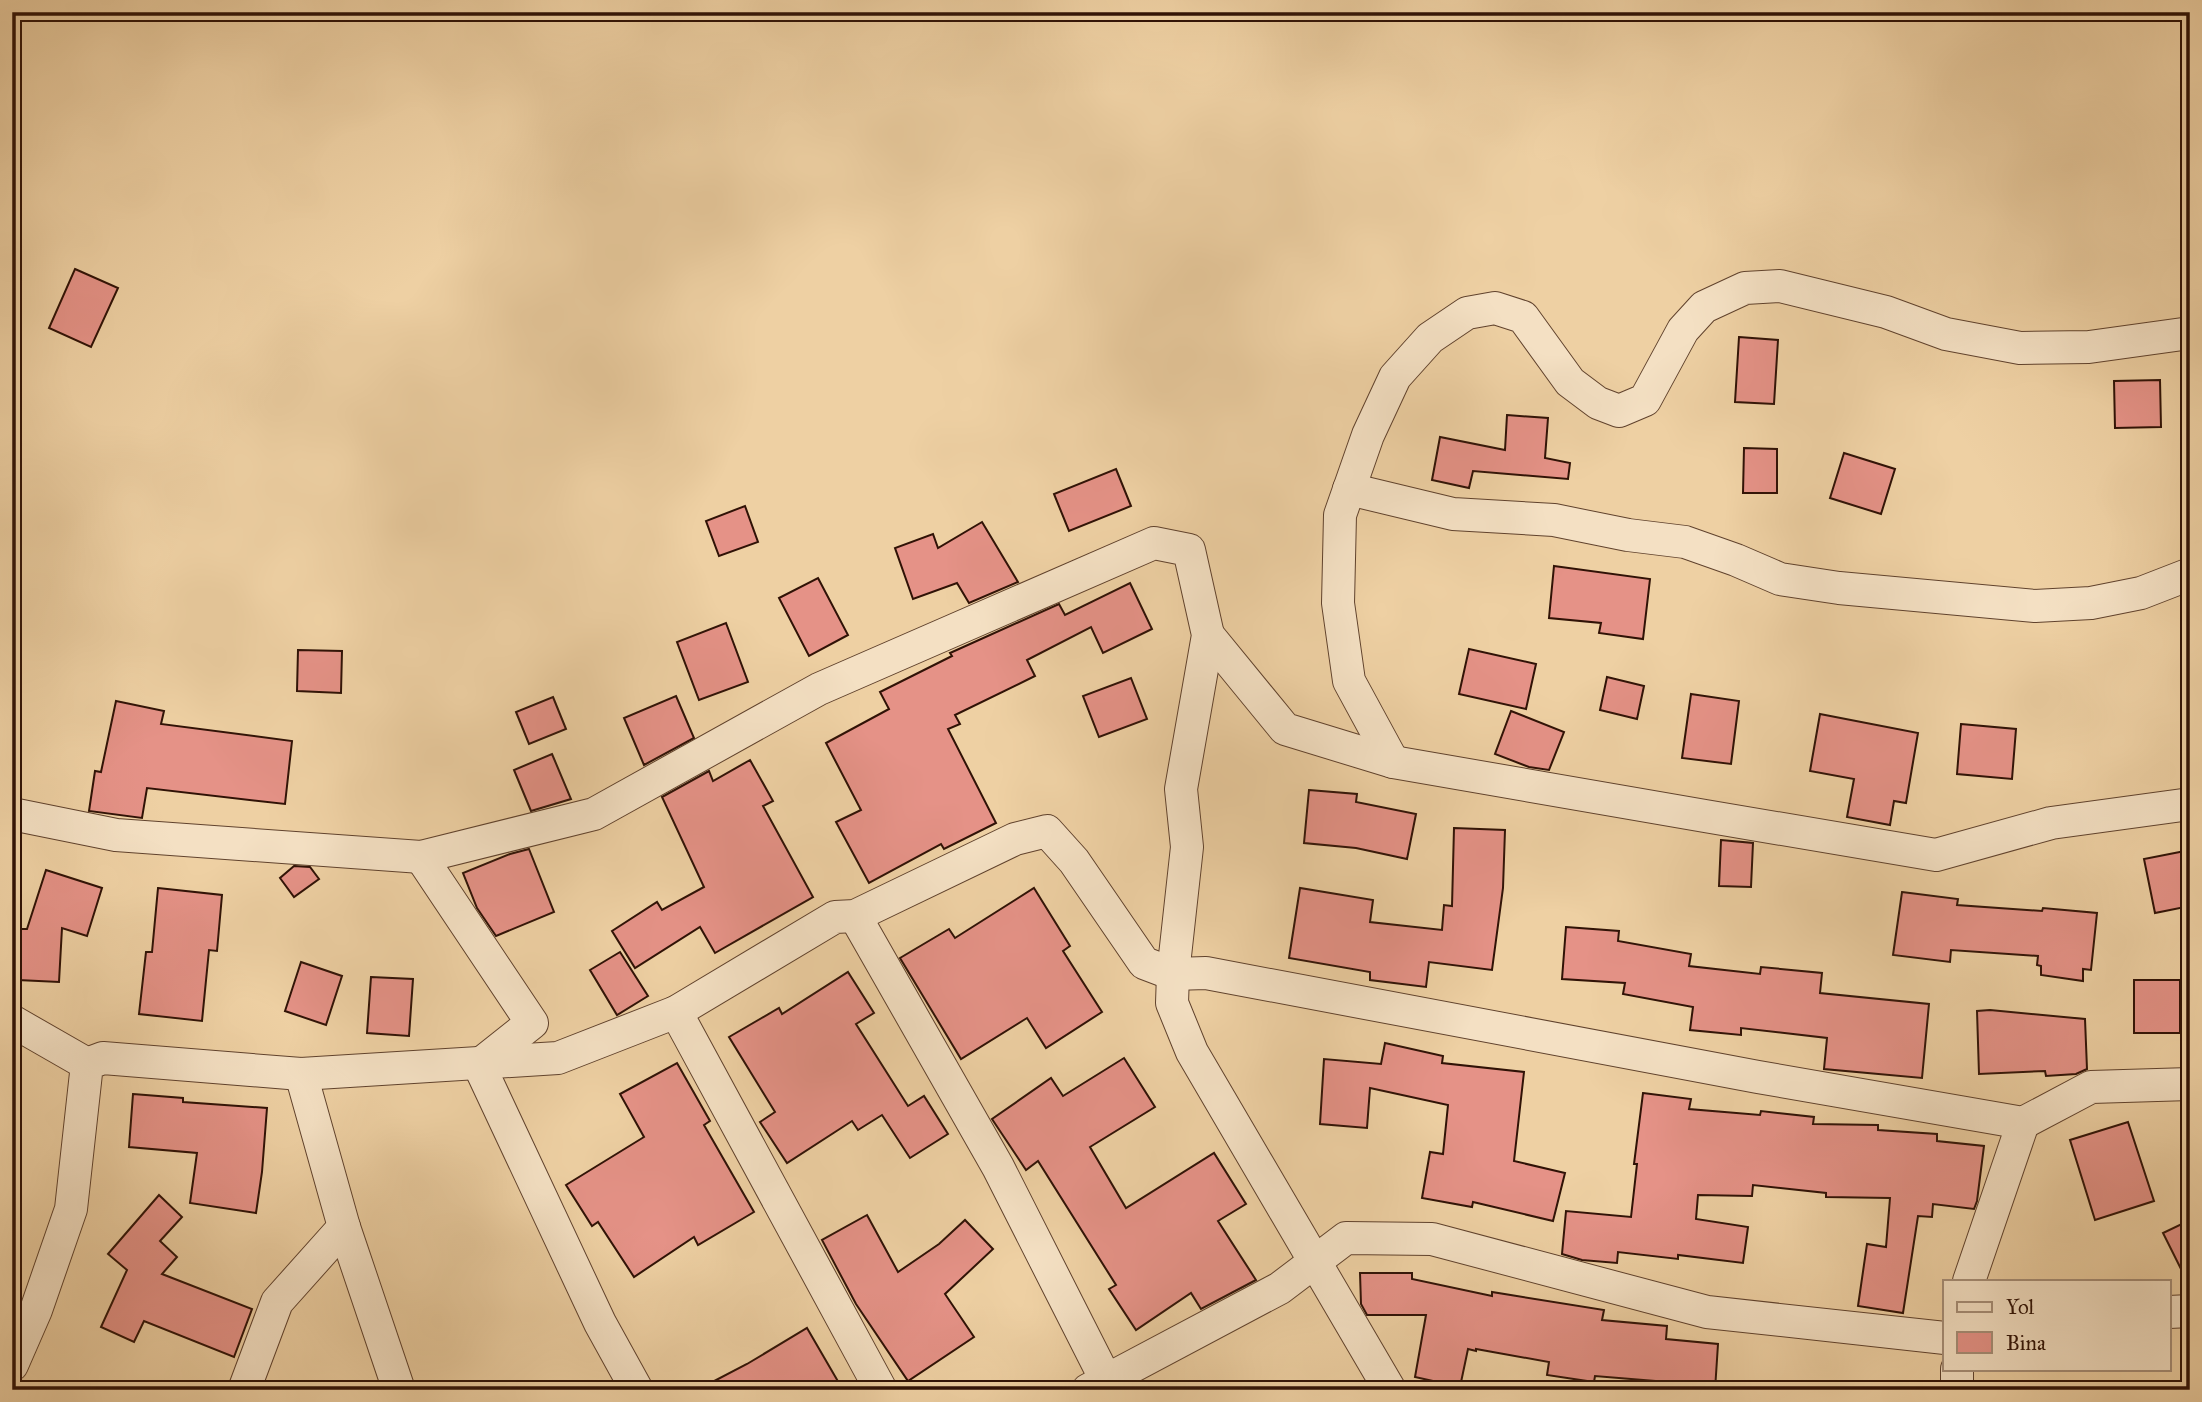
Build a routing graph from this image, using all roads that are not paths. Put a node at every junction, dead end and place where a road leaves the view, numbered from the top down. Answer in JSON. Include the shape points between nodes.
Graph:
{"nodes":[{"id":1,"x":2190,"y":333,"type":"edge"},
{"id":2,"x":1349,"y":489,"type":"junction"},
{"id":3,"x":2190,"y":574,"type":"edge"},
{"id":4,"x":1208,"y":635,"type":"junction"},
{"id":5,"x":1393,"y":761,"type":"junction"},
{"id":6,"x":2190,"y":804,"type":"edge"},
{"id":7,"x":12,"y":814,"type":"edge"},
{"id":8,"x":421,"y":857,"type":"junction"},
{"id":9,"x":855,"y":916,"type":"junction"},
{"id":10,"x":1173,"y":974,"type":"junction"},
{"id":11,"x":676,"y":1013,"type":"junction"},
{"id":12,"x":12,"y":1021,"type":"edge"},
{"id":13,"x":87,"y":1064,"type":"junction"},
{"id":14,"x":479,"y":1065,"type":"junction"},
{"id":15,"x":301,"y":1074,"type":"junction"},
{"id":16,"x":2190,"y":1084,"type":"edge"},
{"id":17,"x":2023,"y":1123,"type":"junction"},
{"id":18,"x":344,"y":1227,"type":"junction"},
{"id":19,"x":1316,"y":1261,"type":"junction"},
{"id":20,"x":1969,"y":1280,"type":"edge"},
{"id":21,"x":2190,"y":1311,"type":"edge"},
{"id":22,"x":2170,"y":1312,"type":"edge"},
{"id":23,"x":1943,"y":1338,"type":"edge"},
{"id":24,"x":12,"y":1365,"type":"edge"},
{"id":25,"x":1957,"y":1370,"type":"edge"},
{"id":26,"x":1097,"y":1385,"type":"edge"},
{"id":27,"x":244,"y":1390,"type":"edge"},
{"id":28,"x":399,"y":1390,"type":"edge"},
{"id":29,"x":638,"y":1390,"type":"edge"},
{"id":30,"x":881,"y":1390,"type":"edge"},
{"id":31,"x":1390,"y":1390,"type":"edge"},
{"id":32,"x":1957,"y":1390,"type":"edge"}],
"edges":[{"from":1,"to":2,"type":"street","via":[[2089,347],[2020,348],[1946,334],[1886,312],[1780,286],[1745,288],[1704,307],[1683,330],[1645,400],[1619,411],[1598,403],[1570,382],[1523,317],[1495,308],[1467,313],[1430,338],[1395,377],[1367,435]]},
{"from":2,"to":3,"type":"street","via":[[1453,514],[1554,520],[1628,536],[1685,542],[1780,579],[1839,588],[2035,606],[2091,603],[2141,593]]},
{"from":2,"to":5,"type":"street","via":[[1340,515],[1338,603],[1349,681]]},
{"from":4,"to":5,"type":"street","via":[[1285,729]]},
{"from":4,"to":8,"type":"street","via":[[1189,550],[1154,543],[819,689],[594,814]]},
{"from":4,"to":10,"type":"street","via":[[1181,789],[1187,847]]},
{"from":5,"to":6,"type":"street","via":[[1936,855],[2050,823]]},
{"from":7,"to":8,"type":"street","via":[[116,835]]},
{"from":8,"to":14,"type":"street","via":[[532,1023]]},
{"from":9,"to":10,"type":"street","via":[[1015,839],[1047,831],[1074,861],[1144,962]]},
{"from":9,"to":11,"type":"street","via":[[835,917]]},
{"from":9,"to":26,"type":"street","via":[[998,1167]]},
{"from":10,"to":17,"type":"street","via":[[1206,973]]},
{"from":10,"to":19,"type":"street","via":[[1172,1003],[1192,1052]]},
{"from":11,"to":14,"type":"street","via":[[558,1058]]},
{"from":11,"to":30,"type":"street"},
{"from":12,"to":13,"type":"street"},
{"from":13,"to":15,"type":"street","via":[[103,1058]]},
{"from":13,"to":24,"type":"street","via":[[71,1209]]},
{"from":14,"to":15,"type":"street"},
{"from":14,"to":29,"type":"street","via":[[600,1323]]},
{"from":15,"to":18,"type":"street"},
{"from":16,"to":17,"type":"street","via":[[2091,1087]]},
{"from":17,"to":20,"type":"street"},
{"from":18,"to":27,"type":"street","via":[[277,1302]]},
{"from":18,"to":28,"type":"street"},
{"from":19,"to":23,"type":"street","via":[[1346,1238],[1432,1240],[1707,1312]]},
{"from":19,"to":26,"type":"street","via":[[1280,1288]]},
{"from":19,"to":31,"type":"street"},
{"from":21,"to":22,"type":"street"},
{"from":25,"to":32,"type":"street"}]}
